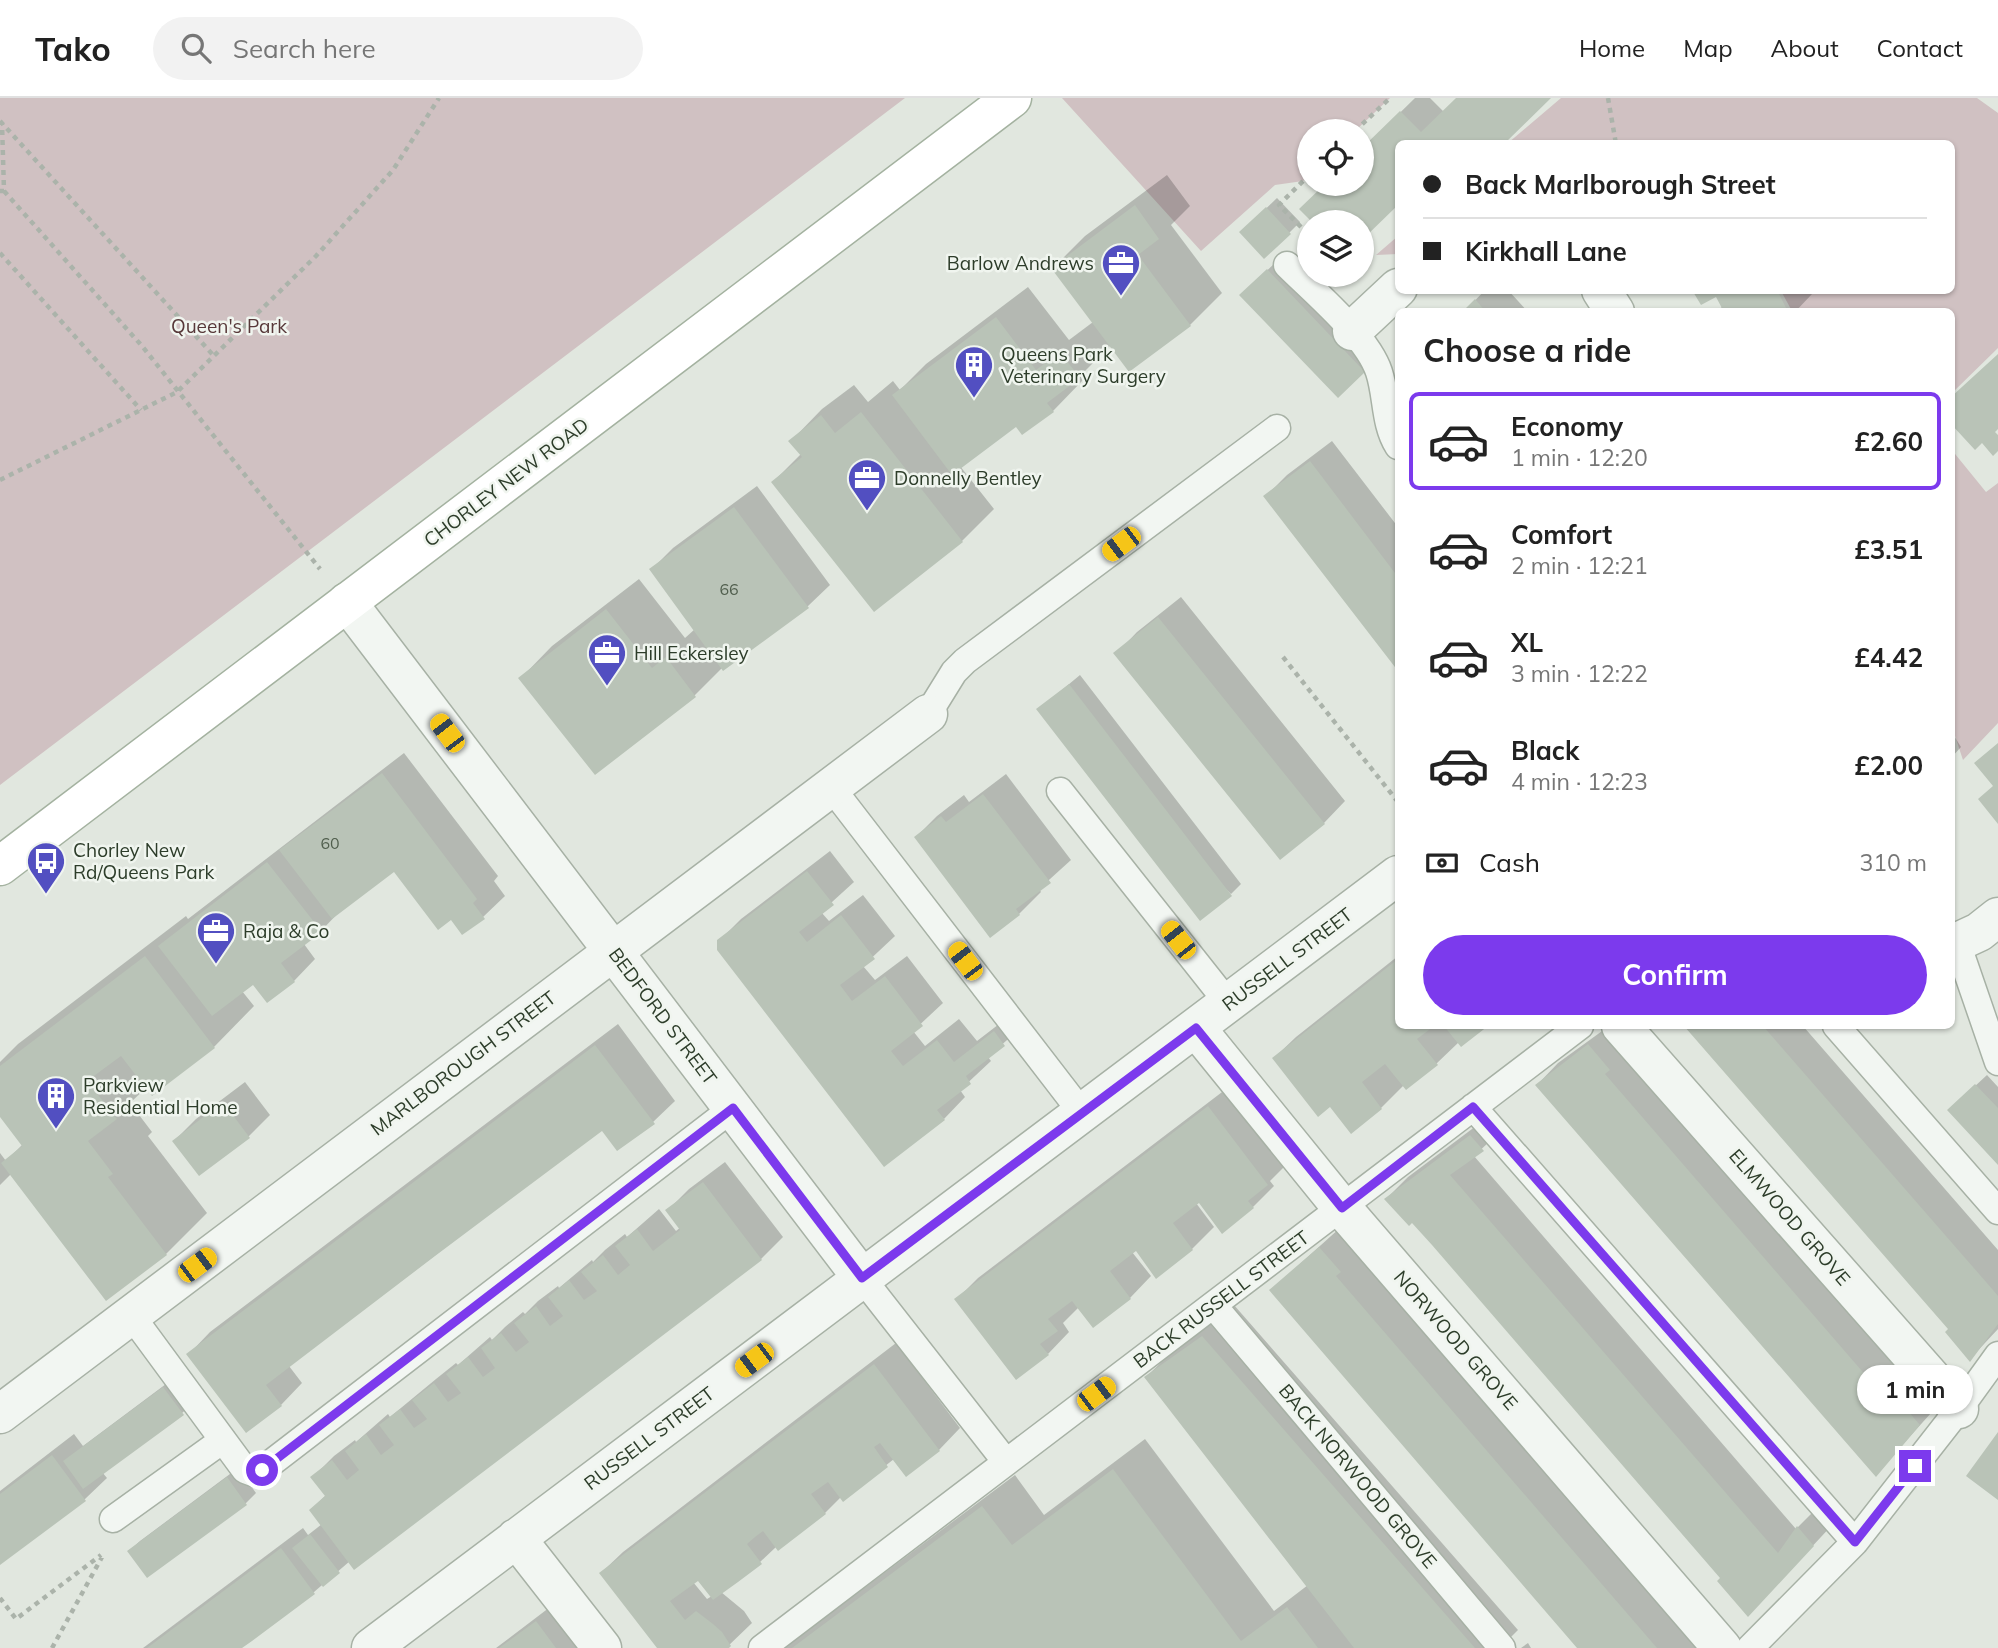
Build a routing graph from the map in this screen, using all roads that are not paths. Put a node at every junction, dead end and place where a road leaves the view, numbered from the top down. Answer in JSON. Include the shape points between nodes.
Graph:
{"nodes":[{"id":1,"x":1012,"y":98,"type":"edge"},
{"id":2,"x":1287,"y":265,"type":"dead end"},
{"id":3,"x":1395,"y":291,"type":"edge"},
{"id":4,"x":1352,"y":331,"type":"junction"},
{"id":5,"x":1277,"y":428,"type":"dead end"},
{"id":6,"x":1395,"y":438,"type":"edge"},
{"id":7,"x":347,"y":602,"type":"junction"},
{"id":8,"x":928,"y":714,"type":"joint"},
{"id":9,"x":831,"y":787,"type":"junction"},
{"id":10,"x":1060,"y":791,"type":"dead end"},
{"id":11,"x":0,"y":866,"type":"edge"},
{"id":12,"x":1395,"y":878,"type":"edge"},
{"id":13,"x":1998,"y":917,"type":"edge"},
{"id":14,"x":1955,"y":944,"type":"edge"},
{"id":15,"x":1955,"y":947,"type":"edge"},
{"id":16,"x":613,"y":950,"type":"junction"},
{"id":17,"x":1228,"y":1003,"type":"junction"},
{"id":18,"x":1196,"y":1028,"type":"junction"},
{"id":19,"x":1576,"y":1029,"type":"edge"},
{"id":20,"x":1624,"y":1029,"type":"edge"},
{"id":21,"x":1839,"y":1029,"type":"edge"},
{"id":22,"x":1998,"y":1062,"type":"edge"},
{"id":23,"x":1473,"y":1107,"type":"junction"},
{"id":24,"x":733,"y":1108,"type":"junction"},
{"id":25,"x":1082,"y":1114,"type":"junction"},
{"id":26,"x":1342,"y":1208,"type":"junction"},
{"id":27,"x":1998,"y":1211,"type":"edge"},
{"id":28,"x":862,"y":1278,"type":"junction"},
{"id":29,"x":1213,"y":1305,"type":"junction"},
{"id":30,"x":131,"y":1315,"type":"junction"},
{"id":31,"x":1998,"y":1354,"type":"edge"},
{"id":32,"x":1959,"y":1409,"type":"junction"},
{"id":33,"x":0,"y":1413,"type":"edge"},
{"id":34,"x":223,"y":1440,"type":"junction"},
{"id":35,"x":1006,"y":1462,"type":"junction"},
{"id":36,"x":113,"y":1519,"type":"dead end"},
{"id":37,"x":516,"y":1538,"type":"junction"},
{"id":38,"x":1855,"y":1542,"type":"junction"},
{"id":39,"x":371,"y":1648,"type":"edge"},
{"id":40,"x":601,"y":1648,"type":"edge"},
{"id":41,"x":762,"y":1648,"type":"edge"},
{"id":42,"x":1502,"y":1648,"type":"edge"},
{"id":43,"x":1722,"y":1648,"type":"edge"},
{"id":44,"x":1751,"y":1648,"type":"edge"}],
"edges":[{"from":1,"to":7,"type":"main road","name":"CHORLEY NEW ROAD"},
{"from":2,"to":4,"type":"lane"},
{"from":3,"to":4,"type":"street"},
{"from":4,"to":6,"type":"lane","via":[[1379,371]]},
{"from":5,"to":8,"type":"lane","via":[[965,661]]},
{"from":7,"to":11,"type":"main road","name":"CHORLEY NEW ROAD"},
{"from":7,"to":16,"type":"street","name":"BEDFORD STREET"},
{"from":8,"to":9,"type":"street","name":"MARLBOROUGH STREET"},
{"from":9,"to":16,"type":"street","name":"MARLBOROUGH STREET"},
{"from":9,"to":25,"type":"lane"},
{"from":10,"to":17,"type":"lane"},
{"from":12,"to":17,"type":"street","name":"RUSSELL STREET"},
{"from":13,"to":14,"type":"street"},
{"from":15,"to":22,"type":"lane"},
{"from":16,"to":24,"type":"street","name":"BEDFORD STREET"},
{"from":16,"to":30,"type":"street","name":"MARLBOROUGH STREET"},
{"from":17,"to":18,"type":"street","name":"RUSSELL STREET"},
{"from":18,"to":25,"type":"street","name":"RUSSELL STREET"},
{"from":18,"to":26,"type":"street","name":"NORWOOD GROVE"},
{"from":19,"to":23,"type":"lane","name":"BACK RUSSELL STREET"},
{"from":20,"to":32,"type":"street","name":"ELMWOOD GROVE"},
{"from":21,"to":27,"type":"lane"},
{"from":23,"to":26,"type":"lane","name":"BACK RUSSELL STREET"},
{"from":23,"to":38,"type":"lane"},
{"from":24,"to":28,"type":"street","name":"BEDFORD STREET"},
{"from":24,"to":34,"type":"lane","via":[[262,1470],[245,1470]]},
{"from":25,"to":28,"type":"street","name":"RUSSELL STREET"},
{"from":26,"to":29,"type":"lane","name":"BACK RUSSELL STREET"},
{"from":26,"to":43,"type":"street","name":"NORWOOD GROVE"},
{"from":28,"to":35,"type":"lane","name":"BEDFORD STREET"},
{"from":28,"to":37,"type":"street","name":"RUSSELL STREET"},
{"from":29,"to":35,"type":"lane","name":"BACK RUSSELL STREET"},
{"from":29,"to":42,"type":"lane","name":"BACK NORWOOD GROVE"},
{"from":30,"to":33,"type":"street","name":"MARLBOROUGH STREET"},
{"from":30,"to":34,"type":"lane"},
{"from":31,"to":32,"type":"lane"},
{"from":32,"to":38,"type":"lane"},
{"from":34,"to":36,"type":"lane"},
{"from":35,"to":41,"type":"lane","name":"BACK RUSSELL STREET"},
{"from":37,"to":39,"type":"street","name":"RUSSELL STREET"},
{"from":37,"to":40,"type":"street"},
{"from":38,"to":44,"type":"lane"}]}
